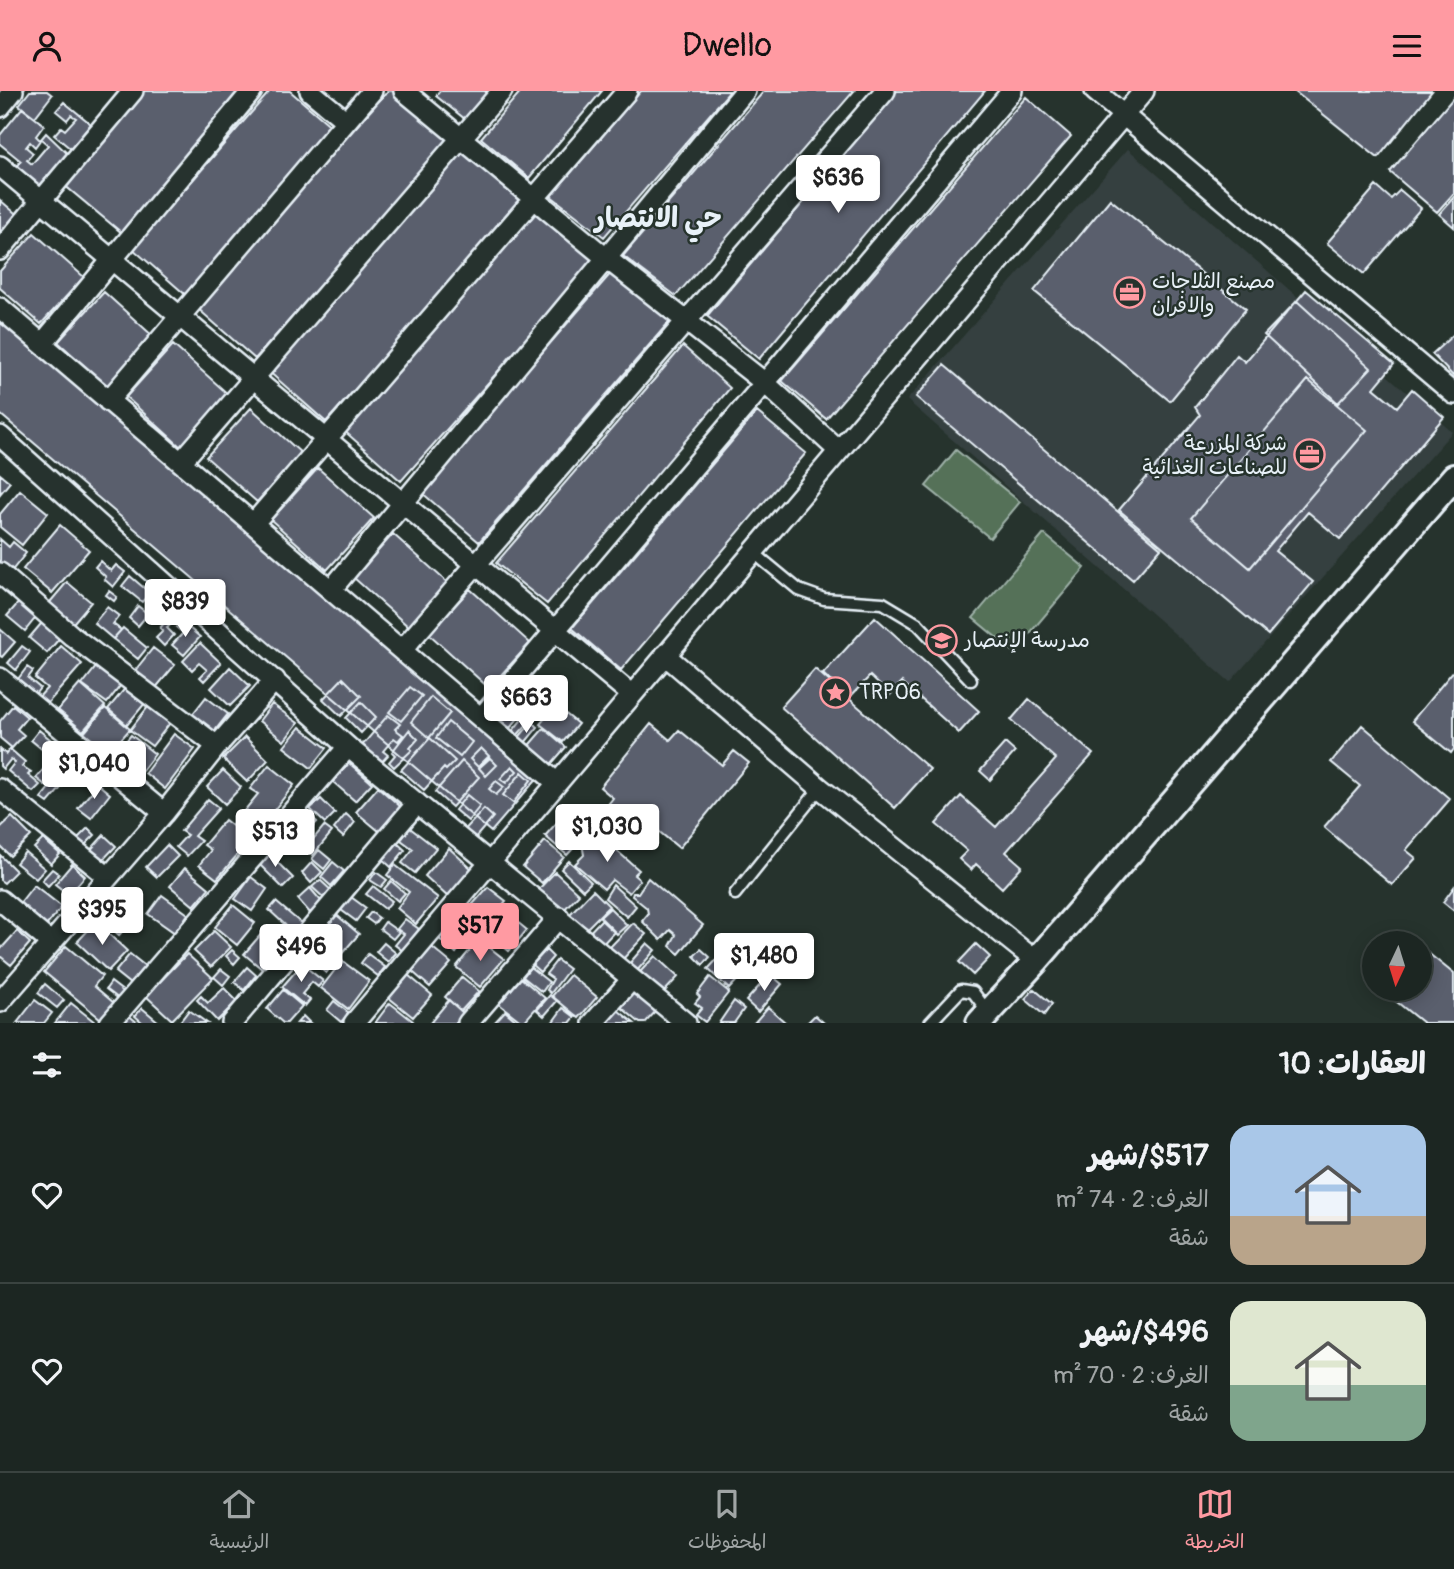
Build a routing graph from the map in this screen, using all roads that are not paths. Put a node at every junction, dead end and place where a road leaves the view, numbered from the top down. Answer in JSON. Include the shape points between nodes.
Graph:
{"nodes":[{"id":1,"x":13,"y":91,"type":"edge"},
{"id":2,"x":133,"y":91,"type":"edge"},
{"id":3,"x":251,"y":91,"type":"edge"},
{"id":4,"x":310,"y":91,"type":"edge"},
{"id":5,"x":372,"y":91,"type":"edge"},
{"id":6,"x":404,"y":91,"type":"edge"},
{"id":7,"x":502,"y":91,"type":"edge"},
{"id":8,"x":627,"y":91,"type":"edge"},
{"id":9,"x":744,"y":91,"type":"edge"},
{"id":10,"x":885,"y":91,"type":"edge"},
{"id":11,"x":1012,"y":91,"type":"edge"},
{"id":12,"x":1095,"y":91,"type":"edge"},
{"id":13,"x":1144,"y":91,"type":"edge"},
{"id":14,"x":0,"y":107,"type":"edge"},
{"id":15,"x":1124,"y":115,"type":"junction"},
{"id":16,"x":346,"y":121,"type":"junction"},
{"id":17,"x":461,"y":139,"type":"junction"},
{"id":18,"x":0,"y":166,"type":"edge"},
{"id":19,"x":535,"y":198,"type":"junction"},
{"id":20,"x":41,"y":201,"type":"junction"},
{"id":21,"x":0,"y":250,"type":"edge"},
{"id":22,"x":606,"y":258,"type":"junction"},
{"id":23,"x":111,"y":260,"type":"junction"},
{"id":24,"x":0,"y":308,"type":"edge"},
{"id":25,"x":180,"y":317,"type":"junction"},
{"id":26,"x":687,"y":320,"type":"junction"},
{"id":27,"x":42,"y":344,"type":"junction"},
{"id":28,"x":253,"y":378,"type":"junction"},
{"id":29,"x":765,"y":383,"type":"junction"},
{"id":30,"x":1454,"y":394,"type":"edge"},
{"id":31,"x":108,"y":401,"type":"junction"},
{"id":32,"x":0,"y":436,"type":"edge"},
{"id":33,"x":326,"y":439,"type":"junction"},
{"id":34,"x":839,"y":451,"type":"junction"},
{"id":35,"x":181,"y":462,"type":"junction"},
{"id":36,"x":1454,"y":477,"type":"edge"},
{"id":37,"x":403,"y":503,"type":"junction"},
{"id":38,"x":253,"y":524,"type":"junction"},
{"id":39,"x":753,"y":552,"type":"junction"},
{"id":40,"x":476,"y":564,"type":"junction"},
{"id":41,"x":0,"y":573,"type":"edge"},
{"id":42,"x":331,"y":590,"type":"junction"},
{"id":43,"x":555,"y":630,"type":"junction"},
{"id":44,"x":401,"y":650,"type":"junction"},
{"id":45,"x":665,"y":655,"type":"junction"},
{"id":46,"x":0,"y":678,"type":"edge"},
{"id":47,"x":275,"y":680,"type":"junction"},
{"id":48,"x":971,"y":680,"type":"dead end"},
{"id":49,"x":632,"y":695,"type":"junction"},
{"id":50,"x":481,"y":718,"type":"junction"},
{"id":51,"x":218,"y":746,"type":"junction"},
{"id":52,"x":348,"y":747,"type":"junction"},
{"id":53,"x":557,"y":783,"type":"junction"},
{"id":54,"x":820,"y":788,"type":"junction"},
{"id":55,"x":0,"y":789,"type":"edge"},
{"id":56,"x":417,"y":803,"type":"junction"},
{"id":57,"x":164,"y":813,"type":"junction"},
{"id":58,"x":489,"y":862,"type":"junction"},
{"id":59,"x":107,"y":876,"type":"junction"},
{"id":60,"x":735,"y":894,"type":"dead end"},
{"id":61,"x":0,"y":900,"type":"edge"},
{"id":62,"x":559,"y":917,"type":"junction"},
{"id":63,"x":51,"y":943,"type":"junction"},
{"id":64,"x":1036,"y":961,"type":"junction"},
{"id":65,"x":632,"y":979,"type":"junction"},
{"id":66,"x":0,"y":1002,"type":"edge"},
{"id":67,"x":984,"y":1018,"type":"edge"},
{"id":68,"x":110,"y":1023,"type":"edge"},
{"id":69,"x":232,"y":1023,"type":"edge"},
{"id":70,"x":354,"y":1023,"type":"edge"},
{"id":71,"x":468,"y":1023,"type":"edge"},
{"id":72,"x":593,"y":1023,"type":"edge"},
{"id":73,"x":686,"y":1023,"type":"edge"},
{"id":74,"x":930,"y":1023,"type":"edge"}],
"edges":[{"from":1,"to":14,"type":"street"},
{"from":2,"to":20,"type":"street"},
{"from":3,"to":23,"type":"street"},
{"from":4,"to":16,"type":"street"},
{"from":5,"to":16,"type":"street"},
{"from":6,"to":17,"type":"street"},
{"from":7,"to":17,"type":"street"},
{"from":8,"to":19,"type":"street"},
{"from":9,"to":22,"type":"street"},
{"from":10,"to":26,"type":"street"},
{"from":11,"to":29,"type":"street"},
{"from":12,"to":15,"type":"street"},
{"from":13,"to":15,"type":"street"},
{"from":15,"to":30,"type":"street"},
{"from":15,"to":34,"type":"street"},
{"from":16,"to":25,"type":"street"},
{"from":17,"to":19,"type":"street"},
{"from":17,"to":28,"type":"street"},
{"from":18,"to":20,"type":"street"},
{"from":19,"to":22,"type":"street"},
{"from":19,"to":33,"type":"street"},
{"from":20,"to":21,"type":"street"},
{"from":20,"to":23,"type":"street"},
{"from":22,"to":26,"type":"street"},
{"from":22,"to":37,"type":"street"},
{"from":23,"to":25,"type":"street"},
{"from":23,"to":27,"type":"street"},
{"from":24,"to":27,"type":"street"},
{"from":25,"to":28,"type":"street"},
{"from":25,"to":31,"type":"street"},
{"from":26,"to":29,"type":"street"},
{"from":26,"to":40,"type":"street"},
{"from":27,"to":31,"type":"street"},
{"from":28,"to":33,"type":"street"},
{"from":28,"to":35,"type":"street"},
{"from":29,"to":34,"type":"street"},
{"from":29,"to":43,"type":"street"},
{"from":31,"to":35,"type":"street"},
{"from":32,"to":47,"type":"street"},
{"from":33,"to":37,"type":"street"},
{"from":33,"to":38,"type":"street"},
{"from":34,"to":39,"type":"street"},
{"from":35,"to":38,"type":"street"},
{"from":36,"to":64,"type":"street"},
{"from":37,"to":40,"type":"street"},
{"from":37,"to":42,"type":"street"},
{"from":38,"to":42,"type":"street"},
{"from":39,"to":45,"type":"street"},
{"from":39,"to":48,"type":"lane","via":[[799,590],[824,599],[883,603],[918,624]]},
{"from":40,"to":43,"type":"street"},
{"from":40,"to":44,"type":"street"},
{"from":41,"to":51,"type":"street","via":[[72,636]]},
{"from":42,"to":44,"type":"street"},
{"from":43,"to":49,"type":"street"},
{"from":43,"to":50,"type":"street"},
{"from":44,"to":50,"type":"street"},
{"from":45,"to":49,"type":"street"},
{"from":45,"to":54,"type":"street"},
{"from":46,"to":57,"type":"street"},
{"from":47,"to":51,"type":"street"},
{"from":47,"to":52,"type":"street"},
{"from":49,"to":53,"type":"street"},
{"from":50,"to":53,"type":"street"},
{"from":51,"to":57,"type":"street"},
{"from":52,"to":56,"type":"street"},
{"from":52,"to":68,"type":"street"},
{"from":53,"to":58,"type":"street"},
{"from":54,"to":60,"type":"lane"},
{"from":54,"to":64,"type":"street"},
{"from":55,"to":59,"type":"street"},
{"from":56,"to":58,"type":"street"},
{"from":56,"to":69,"type":"street"},
{"from":57,"to":59,"type":"street"},
{"from":58,"to":62,"type":"street"},
{"from":58,"to":70,"type":"street"},
{"from":59,"to":63,"type":"street"},
{"from":61,"to":63,"type":"street"},
{"from":62,"to":65,"type":"street"},
{"from":62,"to":71,"type":"street"},
{"from":63,"to":66,"type":"street"},
{"from":64,"to":67,"type":"street"},
{"from":65,"to":72,"type":"street"},
{"from":65,"to":73,"type":"street"},
{"from":67,"to":74,"type":"lane","via":[[973,992],[961,990]]}]}
